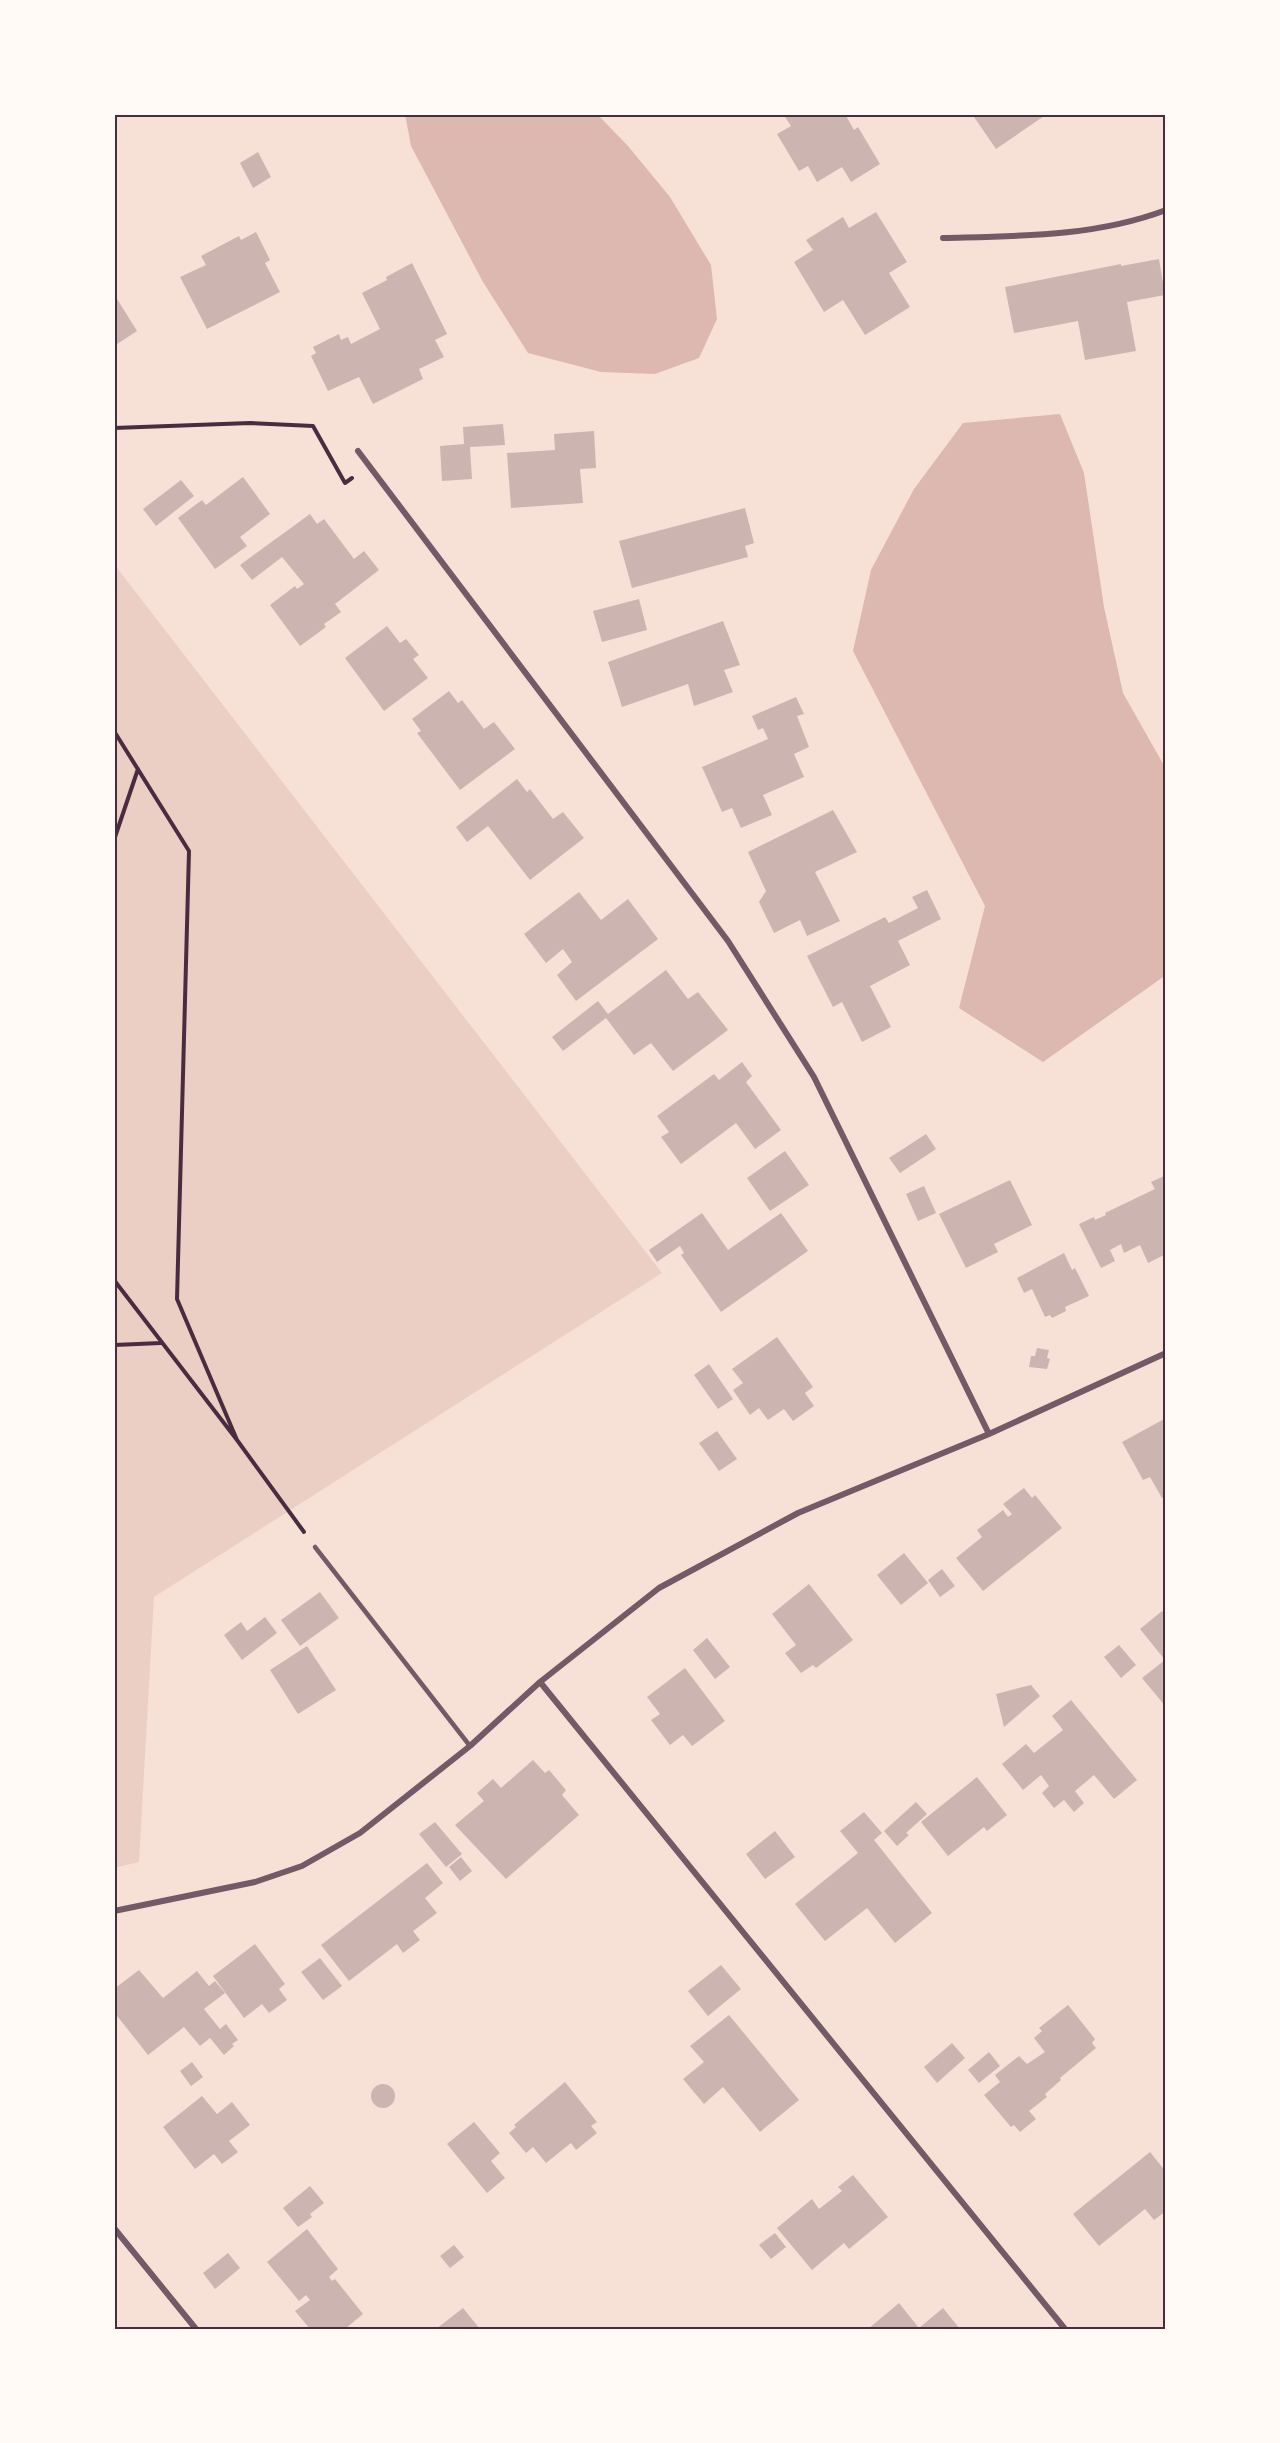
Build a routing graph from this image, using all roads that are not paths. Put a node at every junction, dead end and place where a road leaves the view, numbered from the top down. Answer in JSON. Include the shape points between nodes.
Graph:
{"nodes":[{"id":1,"x":1166,"y":210,"type":"edge"},
{"id":2,"x":943,"y":238,"type":"dead end"},
{"id":3,"x":358,"y":451,"type":"dead end"},
{"id":4,"x":1166,"y":1353,"type":"edge"},
{"id":5,"x":989,"y":1434,"type":"junction"},
{"id":6,"x":315,"y":1547,"type":"road end"},
{"id":7,"x":540,"y":1682,"type":"junction"},
{"id":8,"x":470,"y":1746,"type":"junction"},
{"id":9,"x":114,"y":1911,"type":"edge"},
{"id":10,"x":114,"y":2228,"type":"edge"},
{"id":11,"x":196,"y":2329,"type":"edge"},
{"id":12,"x":1065,"y":2329,"type":"edge"}],
"edges":[{"from":1,"to":2,"type":"street","via":[[1146,218],[1053,235]]},
{"from":3,"to":5,"type":"street","via":[[728,941],[814,1077]]},
{"from":4,"to":5,"type":"street"},
{"from":5,"to":7,"type":"street","via":[[798,1513],[659,1588]]},
{"from":6,"to":8,"type":"lane"},
{"from":7,"to":8,"type":"street"},
{"from":7,"to":12,"type":"street"},
{"from":8,"to":9,"type":"street","via":[[360,1833],[302,1866],[255,1882]]},
{"from":10,"to":11,"type":"street"}]}
